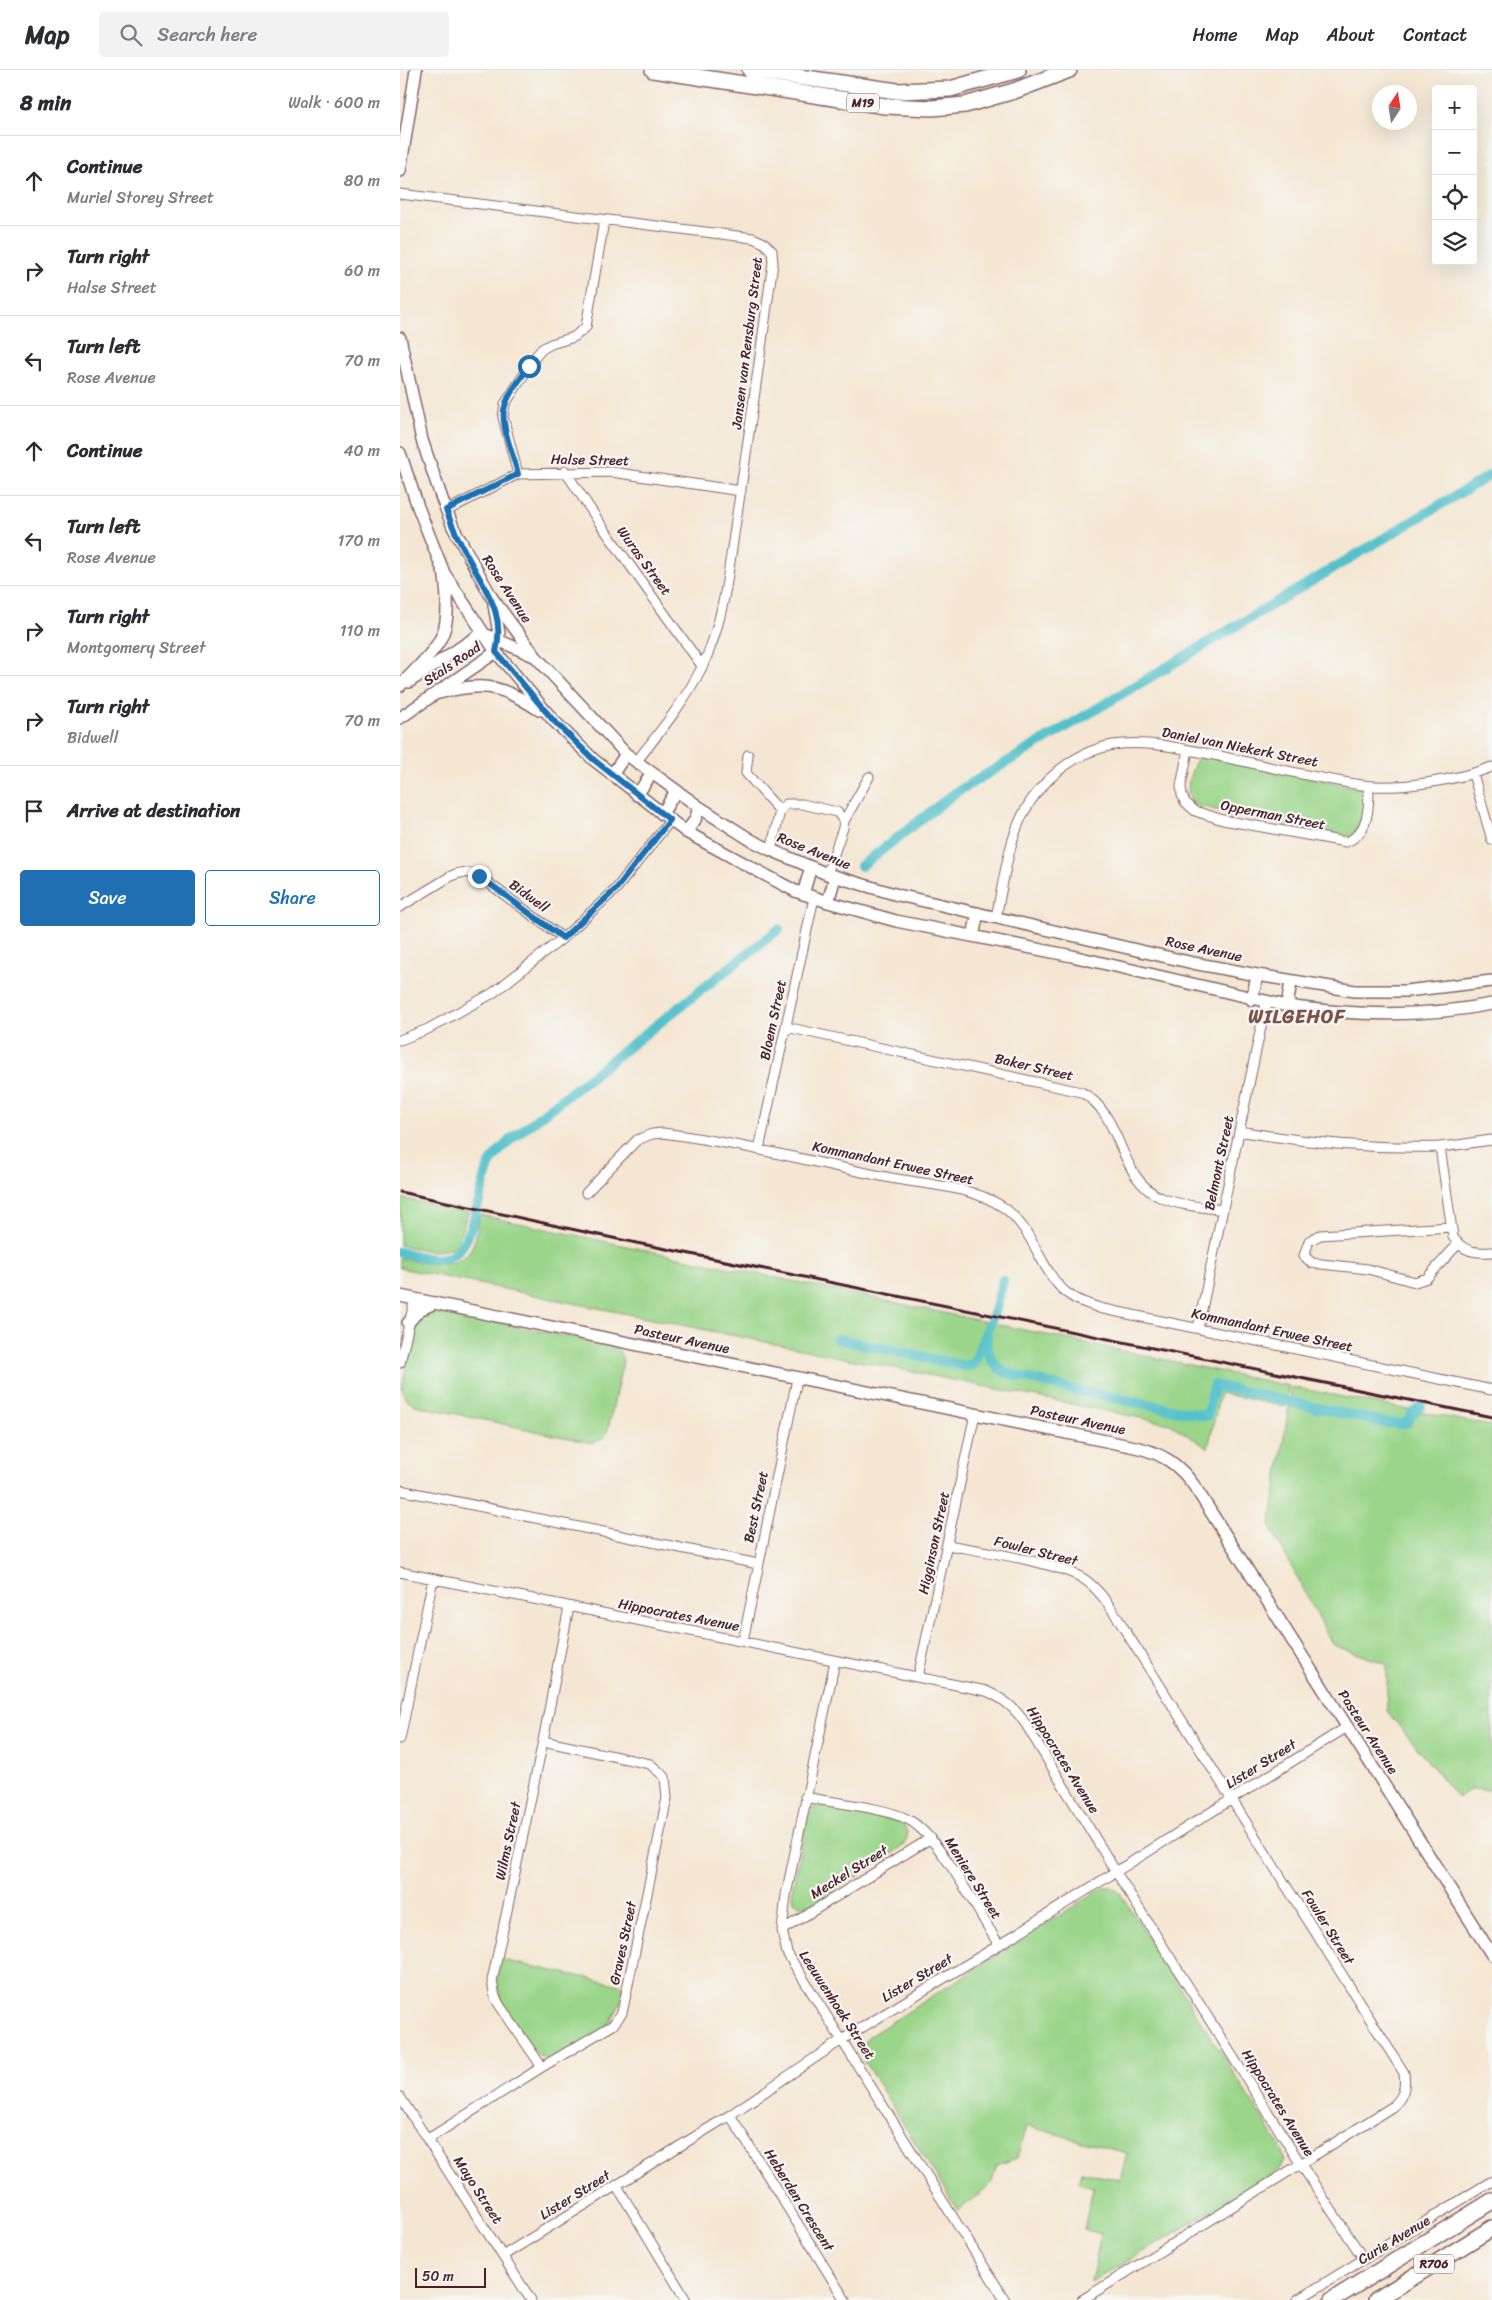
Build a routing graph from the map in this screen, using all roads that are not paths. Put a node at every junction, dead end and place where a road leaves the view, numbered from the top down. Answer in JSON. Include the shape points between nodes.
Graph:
{"nodes":[{"id":1,"x":416,"y":70,"type":"edge"},
{"id":2,"x":750,"y":70,"type":"edge"},
{"id":3,"x":1020,"y":70,"type":"edge"},
{"id":4,"x":1069,"y":70,"type":"edge"},
{"id":5,"x":660,"y":71,"type":"edge"},
{"id":6,"x":1027,"y":86,"type":"junction"},
{"id":7,"x":897,"y":91,"type":"junction"},
{"id":8,"x":896,"y":107,"type":"junction"},
{"id":9,"x":402,"y":142,"type":"edge"},
{"id":10,"x":400,"y":172,"type":"edge"},
{"id":11,"x":400,"y":194,"type":"edge"},
{"id":12,"x":604,"y":221,"type":"junction"},
{"id":13,"x":400,"y":338,"type":"edge"},
{"id":14,"x":400,"y":453,"type":"edge"},
{"id":15,"x":565,"y":471,"type":"junction"},
{"id":16,"x":518,"y":474,"type":"junction"},
{"id":17,"x":741,"y":491,"type":"junction"},
{"id":18,"x":446,"y":510,"type":"junction"},
{"id":19,"x":444,"y":573,"type":"junction"},
{"id":20,"x":492,"y":598,"type":"junction"},
{"id":21,"x":482,"y":633,"type":"junction"},
{"id":22,"x":499,"y":639,"type":"junction"},
{"id":23,"x":496,"y":652,"type":"junction"},
{"id":24,"x":536,"y":657,"type":"junction"},
{"id":25,"x":702,"y":666,"type":"junction"},
{"id":26,"x":400,"y":687,"type":"edge"},
{"id":27,"x":435,"y":694,"type":"junction"},
{"id":28,"x":400,"y":718,"type":"edge"},
{"id":29,"x":553,"y":720,"type":"junction"},
{"id":30,"x":1188,"y":750,"type":"junction"},
{"id":31,"x":626,"y":754,"type":"junction"},
{"id":32,"x":748,"y":755,"type":"dead end"},
{"id":33,"x":636,"y":762,"type":"junction"},
{"id":34,"x":1492,"y":767,"type":"edge"},
{"id":35,"x":652,"y":773,"type":"junction"},
{"id":36,"x":1473,"y":774,"type":"junction"},
{"id":37,"x":612,"y":775,"type":"junction"},
{"id":38,"x":869,"y":777,"type":"dead end"},
{"id":39,"x":1369,"y":786,"type":"junction"},
{"id":40,"x":676,"y":791,"type":"junction"},
{"id":41,"x":638,"y":796,"type":"junction"},
{"id":42,"x":699,"y":807,"type":"junction"},
{"id":43,"x":780,"y":812,"type":"junction"},
{"id":44,"x":666,"y":817,"type":"junction"},
{"id":45,"x":844,"y":821,"type":"junction"},
{"id":46,"x":686,"y":832,"type":"junction"},
{"id":47,"x":1492,"y":840,"type":"edge"},
{"id":48,"x":770,"y":850,"type":"junction"},
{"id":49,"x":811,"y":867,"type":"junction"},
{"id":50,"x":831,"y":875,"type":"junction"},
{"id":51,"x":808,"y":896,"type":"junction"},
{"id":52,"x":828,"y":902,"type":"junction"},
{"id":53,"x":400,"y":907,"type":"edge"},
{"id":54,"x":978,"y":913,"type":"junction"},
{"id":55,"x":996,"y":917,"type":"junction"},
{"id":56,"x":1012,"y":920,"type":"junction"},
{"id":57,"x":974,"y":936,"type":"junction"},
{"id":58,"x":563,"y":938,"type":"junction"},
{"id":59,"x":1007,"y":942,"type":"junction"},
{"id":60,"x":1257,"y":975,"type":"junction"},
{"id":61,"x":1492,"y":981,"type":"edge"},
{"id":62,"x":1291,"y":982,"type":"junction"},
{"id":63,"x":1252,"y":1000,"type":"junction"},
{"id":64,"x":1266,"y":1002,"type":"junction"},
{"id":65,"x":1492,"y":1004,"type":"edge"},
{"id":66,"x":1287,"y":1006,"type":"junction"},
{"id":67,"x":786,"y":1027,"type":"junction"},
{"id":68,"x":400,"y":1040,"type":"edge"},
{"id":69,"x":1239,"y":1131,"type":"junction"},
{"id":70,"x":1492,"y":1140,"type":"edge"},
{"id":71,"x":1440,"y":1147,"type":"junction"},
{"id":72,"x":759,"y":1149,"type":"junction"},
{"id":73,"x":586,"y":1193,"type":"dead end"},
{"id":74,"x":1223,"y":1210,"type":"junction"},
{"id":75,"x":1451,"y":1227,"type":"junction"},
{"id":76,"x":1458,"y":1244,"type":"junction"},
{"id":77,"x":1492,"y":1252,"type":"edge"},
{"id":78,"x":400,"y":1296,"type":"edge"},
{"id":79,"x":415,"y":1298,"type":"junction"},
{"id":80,"x":437,"y":1303,"type":"junction"},
{"id":81,"x":408,"y":1323,"type":"junction"},
{"id":82,"x":1198,"y":1328,"type":"junction"},
{"id":83,"x":400,"y":1363,"type":"edge"},
{"id":84,"x":798,"y":1379,"type":"junction"},
{"id":85,"x":1492,"y":1390,"type":"edge"},
{"id":86,"x":976,"y":1414,"type":"junction"},
{"id":87,"x":400,"y":1490,"type":"edge"},
{"id":88,"x":948,"y":1544,"type":"junction"},
{"id":89,"x":758,"y":1564,"type":"junction"},
{"id":90,"x":400,"y":1572,"type":"edge"},
{"id":91,"x":433,"y":1580,"type":"junction"},
{"id":92,"x":568,"y":1608,"type":"junction"},
{"id":93,"x":743,"y":1641,"type":"junction"},
{"id":94,"x":835,"y":1661,"type":"junction"},
{"id":95,"x":918,"y":1677,"type":"junction"},
{"id":96,"x":1347,"y":1727,"type":"junction"},
{"id":97,"x":400,"y":1739,"type":"edge"},
{"id":98,"x":543,"y":1740,"type":"junction"},
{"id":99,"x":806,"y":1797,"type":"junction"},
{"id":100,"x":1231,"y":1798,"type":"junction"},
{"id":101,"x":931,"y":1838,"type":"junction"},
{"id":102,"x":1116,"y":1872,"type":"junction"},
{"id":103,"x":782,"y":1930,"type":"junction"},
{"id":104,"x":999,"y":1945,"type":"junction"},
{"id":105,"x":1492,"y":1955,"type":"edge"},
{"id":106,"x":843,"y":2039,"type":"junction"},
{"id":107,"x":542,"y":2068,"type":"junction"},
{"id":108,"x":400,"y":2097,"type":"edge"},
{"id":109,"x":730,"y":2115,"type":"junction"},
{"id":110,"x":428,"y":2139,"type":"junction"},
{"id":111,"x":1300,"y":2163,"type":"junction"},
{"id":112,"x":1492,"y":2181,"type":"edge"},
{"id":113,"x":617,"y":2186,"type":"junction"},
{"id":114,"x":1492,"y":2201,"type":"edge"},
{"id":115,"x":1492,"y":2228,"type":"edge"},
{"id":116,"x":504,"y":2255,"type":"junction"},
{"id":117,"x":1364,"y":2258,"type":"junction"},
{"id":118,"x":531,"y":2300,"type":"edge"},
{"id":119,"x":686,"y":2300,"type":"edge"},
{"id":120,"x":844,"y":2300,"type":"edge"},
{"id":121,"x":1005,"y":2300,"type":"edge"},
{"id":122,"x":1082,"y":2300,"type":"edge"},
{"id":123,"x":1297,"y":2300,"type":"edge"},
{"id":124,"x":1332,"y":2300,"type":"edge"},
{"id":125,"x":1376,"y":2300,"type":"edge"}],
"edges":[{"from":1,"to":9,"type":"street"},
{"from":2,"to":7,"type":"main road","number":"M19"},
{"from":3,"to":6,"type":"main road"},
{"from":3,"to":7,"type":"main road","number":"M19","via":[[950,89]]},
{"from":4,"to":6,"type":"main road","number":"M19"},
{"from":5,"to":8,"type":"main road","number":"M19"},
{"from":6,"to":8,"type":"main road","number":"M19","via":[[965,105]]},
{"from":7,"to":8,"type":"main road"},
{"from":9,"to":10,"type":"street"},
{"from":11,"to":12,"type":"street","name":"Jansen van Rensburg Street"},
{"from":12,"to":16,"type":"street","via":[[586,327],[574,337],[542,349],[506,404],[503,417]]},
{"from":12,"to":17,"type":"street","name":"Jansen van Rensburg Street","via":[[753,238],[772,251],[773,263]]},
{"from":13,"to":18,"type":"street","name":"Rose Avenue","via":[[422,440]]},
{"from":14,"to":19,"type":"street"},
{"from":15,"to":16,"type":"street","name":"Halse Street"},
{"from":15,"to":17,"type":"street","name":"Halse Street","via":[[612,472]]},
{"from":15,"to":25,"type":"street","name":"Wuras Street"},
{"from":16,"to":18,"type":"street","name":"Halse Street"},
{"from":17,"to":25,"type":"street","name":"Jansen van Rensburg Street","via":[[725,590],[713,640]]},
{"from":18,"to":20,"type":"street","name":"Rose Avenue","via":[[474,569]]},
{"from":19,"to":21,"type":"street"},
{"from":19,"to":26,"type":"street","via":[[448,611],[446,630],[438,645]]},
{"from":20,"to":22,"type":"street"},
{"from":20,"to":24,"type":"street","name":"Rose Avenue"},
{"from":21,"to":22,"type":"street"},
{"from":21,"to":23,"type":"street"},
{"from":21,"to":26,"type":"street","name":"Stals Road"},
{"from":22,"to":23,"type":"street"},
{"from":22,"to":24,"type":"street"},
{"from":23,"to":27,"type":"street","name":"Stals Road"},
{"from":23,"to":29,"type":"street"},
{"from":24,"to":31,"type":"street","name":"Rose Avenue"},
{"from":25,"to":33,"type":"street","name":"Jansen van Rensburg Street","via":[[669,719]]},
{"from":27,"to":28,"type":"street","name":"Stals Road"},
{"from":27,"to":29,"type":"street","via":[[460,687],[495,687],[518,695]]},
{"from":29,"to":37,"type":"street"},
{"from":30,"to":39,"type":"street","name":"Daniel van Niekerk Street"},
{"from":30,"to":39,"type":"street","name":"Opperman Street","via":[[1182,786],[1185,802],[1200,813],[1223,820],[1346,842],[1360,833],[1366,820]]},
{"from":30,"to":55,"type":"street","name":"Daniel van Niekerk Street","via":[[1154,745],[1112,745],[1081,758],[1049,778],[1023,814],[1016,832]]},
{"from":31,"to":33,"type":"street","name":"Rose Avenue"},
{"from":31,"to":37,"type":"street"},
{"from":32,"to":43,"type":"street","via":[[746,773]]},
{"from":33,"to":35,"type":"street","name":"Rose Avenue"},
{"from":34,"to":36,"type":"street","name":"Daniel van Niekerk Street"},
{"from":35,"to":40,"type":"street","name":"Rose Avenue"},
{"from":35,"to":41,"type":"street"},
{"from":36,"to":39,"type":"street","name":"Daniel van Niekerk Street","via":[[1421,783]]},
{"from":36,"to":47,"type":"street"},
{"from":37,"to":41,"type":"street"},
{"from":38,"to":45,"type":"street"},
{"from":40,"to":42,"type":"street","name":"Rose Avenue"},
{"from":40,"to":44,"type":"street"},
{"from":41,"to":44,"type":"street"},
{"from":42,"to":46,"type":"street"},
{"from":42,"to":48,"type":"street","name":"Rose Avenue"},
{"from":43,"to":45,"type":"street","via":[[786,804],[802,804],[837,812]]},
{"from":43,"to":48,"type":"street"},
{"from":44,"to":46,"type":"street"},
{"from":44,"to":58,"type":"street","via":[[616,889]]},
{"from":45,"to":50,"type":"street"},
{"from":46,"to":51,"type":"street"},
{"from":48,"to":49,"type":"street","name":"Rose Avenue"},
{"from":49,"to":50,"type":"street","name":"Rose Avenue"},
{"from":49,"to":51,"type":"street"},
{"from":50,"to":52,"type":"street"},
{"from":50,"to":54,"type":"street","name":"Rose Avenue","via":[[898,895]]},
{"from":51,"to":52,"type":"street"},
{"from":51,"to":67,"type":"street","name":"Bloem Street"},
{"from":52,"to":57,"type":"street","via":[[896,921]]},
{"from":53,"to":58,"type":"street","name":"Bidwell","via":[[451,876],[470,872]]},
{"from":54,"to":55,"type":"street","name":"Rose Avenue"},
{"from":54,"to":57,"type":"street"},
{"from":55,"to":56,"type":"street","name":"Rose Avenue"},
{"from":56,"to":59,"type":"street"},
{"from":56,"to":60,"type":"street","name":"Rose Avenue"},
{"from":57,"to":59,"type":"street"},
{"from":58,"to":68,"type":"street","via":[[493,992]]},
{"from":59,"to":63,"type":"street"},
{"from":60,"to":62,"type":"street","name":"Rose Avenue"},
{"from":60,"to":63,"type":"street"},
{"from":61,"to":62,"type":"street","name":"Rose Avenue","via":[[1389,991],[1355,991]]},
{"from":62,"to":66,"type":"street"},
{"from":63,"to":64,"type":"street"},
{"from":64,"to":66,"type":"street"},
{"from":64,"to":69,"type":"street","name":"Belmont Street"},
{"from":65,"to":66,"type":"street","via":[[1451,1011],[1394,1013],[1319,1011]]},
{"from":67,"to":72,"type":"street","name":"Bloem Street"},
{"from":67,"to":74,"type":"street","name":"Baker Street","via":[[1081,1092],[1092,1097],[1103,1109],[1137,1178],[1146,1188],[1163,1199]]},
{"from":69,"to":71,"type":"street","via":[[1326,1145]]},
{"from":69,"to":74,"type":"street","name":"Belmont Street"},
{"from":70,"to":71,"type":"street"},
{"from":71,"to":75,"type":"street"},
{"from":72,"to":73,"type":"street","name":"Kommandant Erwee Street","via":[[652,1134],[637,1140]]},
{"from":72,"to":82,"type":"street","name":"Kommandant Erwee Street","via":[[988,1199],[1002,1207],[1025,1229],[1046,1266],[1071,1296],[1099,1308]]},
{"from":74,"to":82,"type":"street","name":"Belmont Street"},
{"from":75,"to":76,"type":"street"},
{"from":75,"to":76,"type":"street","via":[[1320,1236],[1309,1241],[1304,1256],[1312,1263],[1368,1269],[1416,1282],[1427,1278]]},
{"from":76,"to":77,"type":"street","via":[[1468,1251]]},
{"from":78,"to":79,"type":"street","name":"Pasteur Avenue"},
{"from":79,"to":80,"type":"street","name":"Pasteur Avenue"},
{"from":79,"to":81,"type":"street"},
{"from":80,"to":81,"type":"street","via":[[419,1310]]},
{"from":80,"to":84,"type":"street","name":"Pasteur Avenue"},
{"from":81,"to":83,"type":"street"},
{"from":82,"to":85,"type":"street","name":"Kommandant Erwee Street"},
{"from":84,"to":86,"type":"street","name":"Pasteur Avenue"},
{"from":84,"to":89,"type":"street","name":"Best Street"},
{"from":86,"to":88,"type":"street","name":"Higginson Street"},
{"from":86,"to":96,"type":"street","name":"Pasteur Avenue","via":[[1149,1450],[1172,1461],[1195,1488]]},
{"from":87,"to":89,"type":"street"},
{"from":88,"to":95,"type":"street","name":"Higginson Street"},
{"from":88,"to":100,"type":"street","name":"Fowler Street","via":[[1067,1570],[1090,1583],[1111,1609]]},
{"from":89,"to":93,"type":"street","name":"Best Street"},
{"from":90,"to":91,"type":"street","name":"Hippocrates Avenue"},
{"from":91,"to":92,"type":"street","name":"Hippocrates Avenue"},
{"from":91,"to":97,"type":"street"},
{"from":92,"to":93,"type":"street","name":"Hippocrates Avenue"},
{"from":92,"to":98,"type":"street","name":"Wilms Street"},
{"from":93,"to":94,"type":"street","name":"Hippocrates Avenue"},
{"from":94,"to":95,"type":"street","name":"Hippocrates Avenue"},
{"from":94,"to":99,"type":"street","name":"Leeuwenhoek Street"},
{"from":95,"to":102,"type":"street","name":"Hippocrates Avenue","via":[[986,1691],[1014,1707]]},
{"from":96,"to":100,"type":"street","name":"Lister Street"},
{"from":96,"to":105,"type":"street","name":"Pasteur Avenue"},
{"from":98,"to":107,"type":"street","name":"Wilms Street","via":[[492,1981],[500,2006]]},
{"from":98,"to":107,"type":"street","name":"Graves Street","via":[[650,1764],[665,1777],[667,1798],[622,2013],[614,2025]]},
{"from":99,"to":101,"type":"street","name":"Meniere Street","via":[[907,1819]]},
{"from":99,"to":103,"type":"street","name":"Leeuwenhoek Street"},
{"from":100,"to":102,"type":"street","name":"Lister Street"},
{"from":100,"to":111,"type":"street","name":"Fowler Street","via":[[1404,2073],[1404,2090],[1396,2103]]},
{"from":101,"to":103,"type":"street","name":"Meckel Street"},
{"from":101,"to":104,"type":"street","name":"Meniere Street"},
{"from":102,"to":104,"type":"street","name":"Lister Street"},
{"from":102,"to":111,"type":"street","name":"Hippocrates Avenue"},
{"from":103,"to":106,"type":"street","name":"Leeuwenhoek Street","via":[[783,1941],[794,1966]]},
{"from":104,"to":106,"type":"street","name":"Lister Street"},
{"from":106,"to":109,"type":"street","name":"Lister Street"},
{"from":106,"to":121,"type":"street","name":"Leeuwenhoek Street"},
{"from":107,"to":110,"type":"street","name":"Graves Street"},
{"from":108,"to":110,"type":"street","name":"Mayo Street"},
{"from":109,"to":113,"type":"street","name":"Lister Street"},
{"from":109,"to":120,"type":"street","name":"Heberden Crescent"},
{"from":110,"to":116,"type":"street","name":"Mayo Street"},
{"from":111,"to":117,"type":"street","name":"Hippocrates Avenue"},
{"from":111,"to":122,"type":"street","name":"Fowler Street"},
{"from":112,"to":117,"type":"street","name":"Curie Avenue"},
{"from":113,"to":116,"type":"street","name":"Lister Street"},
{"from":113,"to":119,"type":"street"},
{"from":114,"to":124,"type":"main road","name":"Curie Avenue","number":"R706"},
{"from":115,"to":125,"type":"main road","number":"R706"},
{"from":116,"to":118,"type":"street","name":"Mayo Street"},
{"from":117,"to":123,"type":"street","name":"Curie Avenue"}]}
